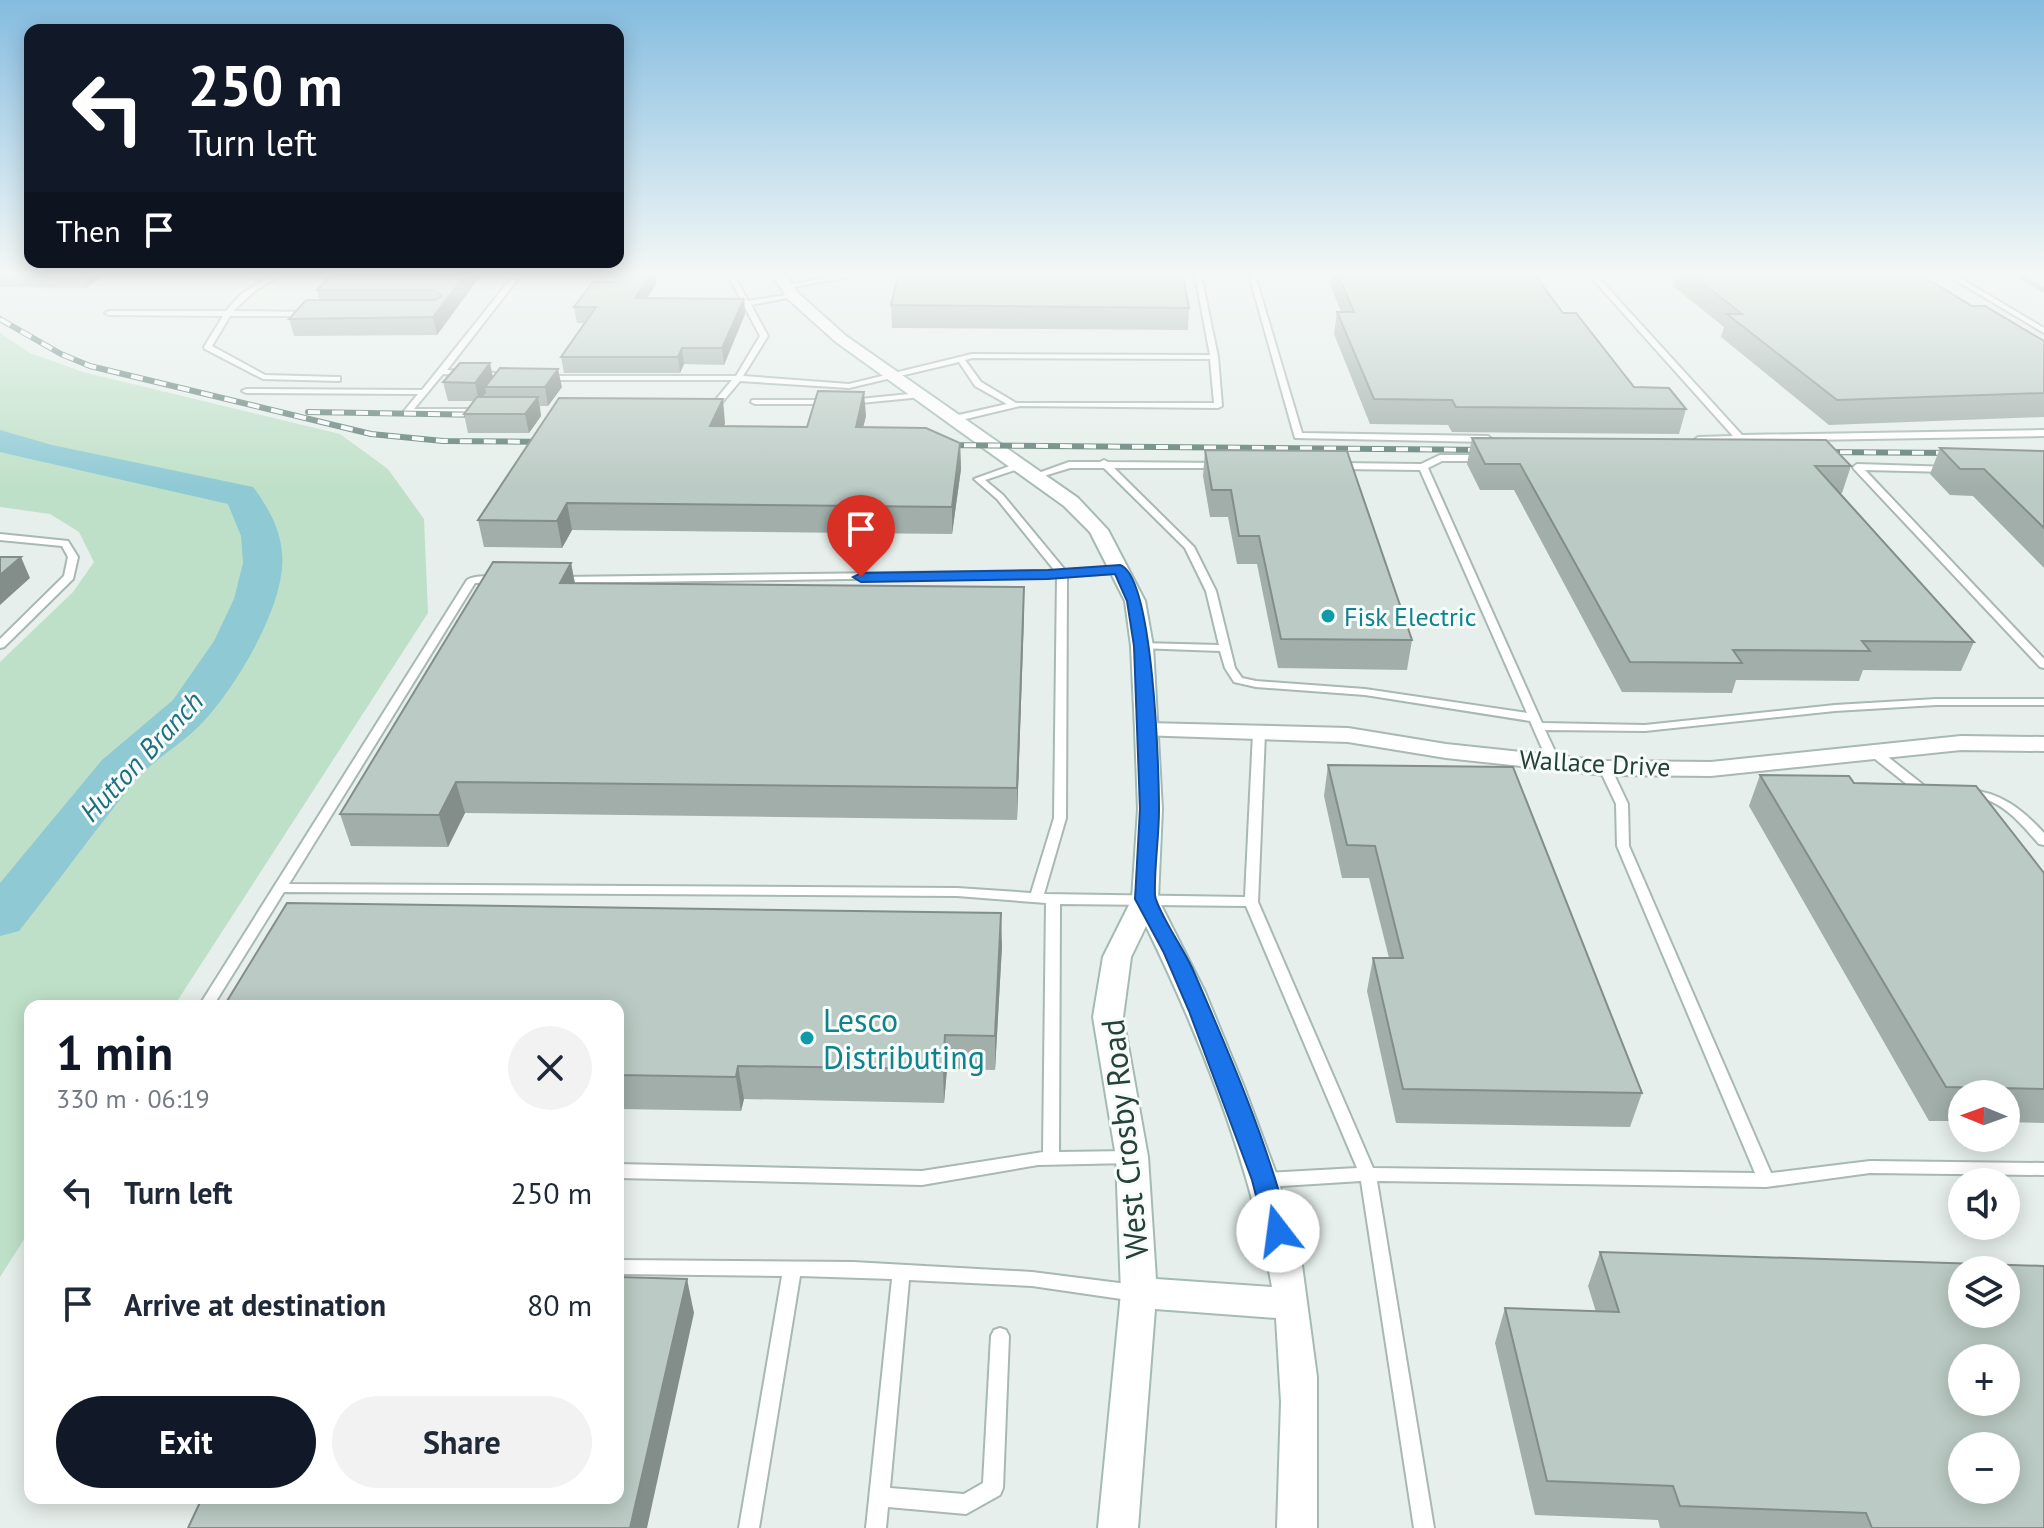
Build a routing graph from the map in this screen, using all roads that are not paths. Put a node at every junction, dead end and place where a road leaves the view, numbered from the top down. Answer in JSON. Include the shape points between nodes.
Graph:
{"nodes":[{"id":1,"x":208,"y":346,"type":"edge"},
{"id":2,"x":461,"y":346,"type":"edge"},
{"id":3,"x":758,"y":346,"type":"edge"},
{"id":4,"x":851,"y":346,"type":"edge"},
{"id":5,"x":1212,"y":346,"type":"edge"},
{"id":6,"x":1272,"y":346,"type":"edge"},
{"id":7,"x":1657,"y":346,"type":"edge"},
{"id":8,"x":1214,"y":357,"type":"junction"},
{"id":9,"x":961,"y":359,"type":"junction"},
{"id":10,"x":441,"y":372,"type":"junction"},
{"id":11,"x":891,"y":375,"type":"junction"},
{"id":12,"x":518,"y":376,"type":"edge"},
{"id":13,"x":533,"y":377,"type":"edge"},
{"id":14,"x":738,"y":378,"type":"junction"},
{"id":15,"x":337,"y":379,"type":"dead end"},
{"id":16,"x":246,"y":391,"type":"dead end"},
{"id":17,"x":424,"y":392,"type":"junction"},
{"id":18,"x":919,"y":395,"type":"junction"},
{"id":19,"x":755,"y":402,"type":"dead end"},
{"id":20,"x":1014,"y":405,"type":"junction"},
{"id":21,"x":487,"y":411,"type":"edge"},
{"id":22,"x":694,"y":411,"type":"edge"},
{"id":23,"x":953,"y":419,"type":"junction"},
{"id":24,"x":2044,"y":433,"type":"edge"},
{"id":25,"x":1740,"y":438,"type":"junction"},
{"id":26,"x":1506,"y":439,"type":"edge"},
{"id":27,"x":1692,"y":440,"type":"edge"},
{"id":28,"x":1487,"y":458,"type":"edge"},
{"id":29,"x":1104,"y":463,"type":"junction"},
{"id":30,"x":1842,"y":463,"type":"edge"},
{"id":31,"x":1231,"y":465,"type":"edge"},
{"id":32,"x":1327,"y":466,"type":"edge"},
{"id":33,"x":1423,"y":467,"type":"junction"},
{"id":34,"x":1857,"y":467,"type":"junction"},
{"id":35,"x":1966,"y":469,"type":"edge"},
{"id":36,"x":1029,"y":470,"type":"junction"},
{"id":37,"x":0,"y":537,"type":"edge"},
{"id":38,"x":1120,"y":570,"type":"junction"},
{"id":39,"x":1062,"y":573,"type":"junction"},
{"id":40,"x":503,"y":580,"type":"edge"},
{"id":41,"x":550,"y":580,"type":"edge"},
{"id":42,"x":0,"y":645,"type":"edge"},
{"id":43,"x":1142,"y":646,"type":"junction"},
{"id":44,"x":1226,"y":648,"type":"junction"},
{"id":45,"x":2044,"y":665,"type":"edge"},
{"id":46,"x":2044,"y":702,"type":"edge"},
{"id":47,"x":1536,"y":722,"type":"junction"},
{"id":48,"x":1147,"y":730,"type":"junction"},
{"id":49,"x":1259,"y":733,"type":"junction"},
{"id":50,"x":2044,"y":744,"type":"edge"},
{"id":51,"x":1874,"y":752,"type":"junction"},
{"id":52,"x":1554,"y":762,"type":"junction"},
{"id":53,"x":1605,"y":768,"type":"junction"},
{"id":54,"x":1957,"y":793,"type":"edge"},
{"id":55,"x":1942,"y":794,"type":"edge"},
{"id":56,"x":2044,"y":841,"type":"edge"},
{"id":57,"x":280,"y":888,"type":"junction"},
{"id":58,"x":1036,"y":898,"type":"junction"},
{"id":59,"x":1145,"y":899,"type":"junction"},
{"id":60,"x":1053,"y":900,"type":"junction"},
{"id":61,"x":1251,"y":902,"type":"junction"},
{"id":62,"x":210,"y":1000,"type":"edge"},
{"id":63,"x":1132,"y":1157,"type":"junction"},
{"id":64,"x":1051,"y":1158,"type":"junction"},
{"id":65,"x":2044,"y":1169,"type":"edge"},
{"id":66,"x":624,"y":1171,"type":"edge"},
{"id":67,"x":1368,"y":1174,"type":"junction"},
{"id":68,"x":1264,"y":1180,"type":"junction"},
{"id":69,"x":1766,"y":1180,"type":"junction"},
{"id":70,"x":624,"y":1267,"type":"edge"},
{"id":71,"x":792,"y":1269,"type":"junction"},
{"id":72,"x":901,"y":1272,"type":"junction"},
{"id":73,"x":1139,"y":1293,"type":"junction"},
{"id":74,"x":1291,"y":1304,"type":"junction"},
{"id":75,"x":1000,"y":1336,"type":"dead end"},
{"id":76,"x":879,"y":1497,"type":"junction"},
{"id":77,"x":749,"y":1528,"type":"edge"},
{"id":78,"x":876,"y":1528,"type":"edge"},
{"id":79,"x":1118,"y":1528,"type":"edge"},
{"id":80,"x":1297,"y":1528,"type":"edge"},
{"id":81,"x":1424,"y":1528,"type":"edge"}],
"edges":[{"from":1,"to":15,"type":"lane","via":[[263,377]]},
{"from":2,"to":10,"type":"lane"},
{"from":3,"to":14,"type":"lane"},
{"from":4,"to":11,"type":"street","name":"West Crosby Road"},
{"from":5,"to":8,"type":"lane"},
{"from":6,"to":26,"type":"lane","via":[[1298,436]]},
{"from":7,"to":25,"type":"lane"},
{"from":8,"to":9,"type":"lane"},
{"from":8,"to":20,"type":"lane","via":[[1218,406]]},
{"from":9,"to":11,"type":"lane"},
{"from":9,"to":20,"type":"lane","via":[[978,384]]},
{"from":10,"to":12,"type":"lane"},
{"from":10,"to":17,"type":"lane"},
{"from":11,"to":14,"type":"lane","via":[[849,386]]},
{"from":11,"to":18,"type":"street","name":"West Crosby Road"},
{"from":13,"to":14,"type":"lane"},
{"from":14,"to":22,"type":"lane","via":[[710,411]]},
{"from":16,"to":17,"type":"lane"},
{"from":17,"to":21,"type":"lane","via":[[408,411]]},
{"from":18,"to":19,"type":"lane","via":[[867,402]]},
{"from":18,"to":23,"type":"street","name":"West Crosby Road"},
{"from":20,"to":23,"type":"lane"},
{"from":23,"to":36,"type":"street","name":"West Crosby Road"},
{"from":24,"to":25,"type":"lane"},
{"from":25,"to":27,"type":"lane"},
{"from":28,"to":33,"type":"lane","via":[[1440,458]]},
{"from":29,"to":31,"type":"lane"},
{"from":29,"to":36,"type":"lane"},
{"from":29,"to":44,"type":"lane","via":[[1189,547],[1211,591]]},
{"from":30,"to":34,"type":"lane"},
{"from":32,"to":33,"type":"lane"},
{"from":33,"to":47,"type":"lane"},
{"from":34,"to":35,"type":"lane"},
{"from":34,"to":45,"type":"lane"},
{"from":36,"to":38,"type":"street","name":"West Crosby Road","via":[[1098,530]]},
{"from":36,"to":39,"type":"lane","via":[[978,479],[1000,497]]},
{"from":37,"to":42,"type":"lane","via":[[65,543],[73,557],[69,577]]},
{"from":38,"to":39,"type":"lane"},
{"from":38,"to":43,"type":"street","name":"West Crosby Road","via":[[1135,601]]},
{"from":39,"to":41,"type":"lane"},
{"from":39,"to":58,"type":"lane","via":[[1060,818]]},
{"from":40,"to":57,"type":"lane","via":[[472,580]]},
{"from":43,"to":44,"type":"lane"},
{"from":43,"to":48,"type":"street","name":"West Crosby Road"},
{"from":44,"to":47,"type":"lane","via":[[1238,680],[1365,692]]},
{"from":46,"to":47,"type":"lane","via":[[1835,708],[1645,728]]},
{"from":47,"to":52,"type":"lane"},
{"from":48,"to":49,"type":"street","name":"Wallace Drive"},
{"from":48,"to":59,"type":"street","name":"West Crosby Road"},
{"from":49,"to":52,"type":"street","name":"Wallace Drive","via":[[1348,735]]},
{"from":49,"to":61,"type":"lane"},
{"from":50,"to":51,"type":"street","name":"Wallace Drive","via":[[1961,743]]},
{"from":51,"to":53,"type":"street","name":"Wallace Drive","via":[[1711,769]]},
{"from":51,"to":55,"type":"lane","via":[[1927,794]]},
{"from":52,"to":53,"type":"street","name":"Wallace Drive"},
{"from":53,"to":69,"type":"lane","via":[[1622,804],[1623,846]]},
{"from":54,"to":56,"type":"lane","via":[[1986,793],[2019,813]]},
{"from":57,"to":58,"type":"lane","via":[[957,892]]},
{"from":57,"to":62,"type":"lane"},
{"from":58,"to":60,"type":"lane"},
{"from":59,"to":60,"type":"lane"},
{"from":59,"to":61,"type":"lane"},
{"from":59,"to":63,"type":"street","name":"West Crosby Road","via":[[1117,957],[1108,1017]]},
{"from":59,"to":68,"type":"street","via":[[1200,1011]]},
{"from":60,"to":64,"type":"lane"},
{"from":61,"to":67,"type":"lane"},
{"from":63,"to":64,"type":"lane"},
{"from":63,"to":73,"type":"street","name":"West Crosby Road"},
{"from":64,"to":66,"type":"lane","via":[[922,1178]]},
{"from":65,"to":69,"type":"lane","via":[[1870,1167]]},
{"from":67,"to":68,"type":"lane"},
{"from":67,"to":69,"type":"lane"},
{"from":67,"to":81,"type":"lane"},
{"from":68,"to":74,"type":"street"},
{"from":70,"to":71,"type":"lane"},
{"from":71,"to":72,"type":"lane"},
{"from":71,"to":77,"type":"lane"},
{"from":72,"to":73,"type":"lane","via":[[1032,1279]]},
{"from":72,"to":76,"type":"lane"},
{"from":73,"to":74,"type":"street"},
{"from":73,"to":79,"type":"street","name":"West Crosby Road"},
{"from":74,"to":80,"type":"street","via":[[1301,1410]]},
{"from":75,"to":76,"type":"lane","via":[[993,1488],[966,1504]]},
{"from":76,"to":78,"type":"lane"}]}
